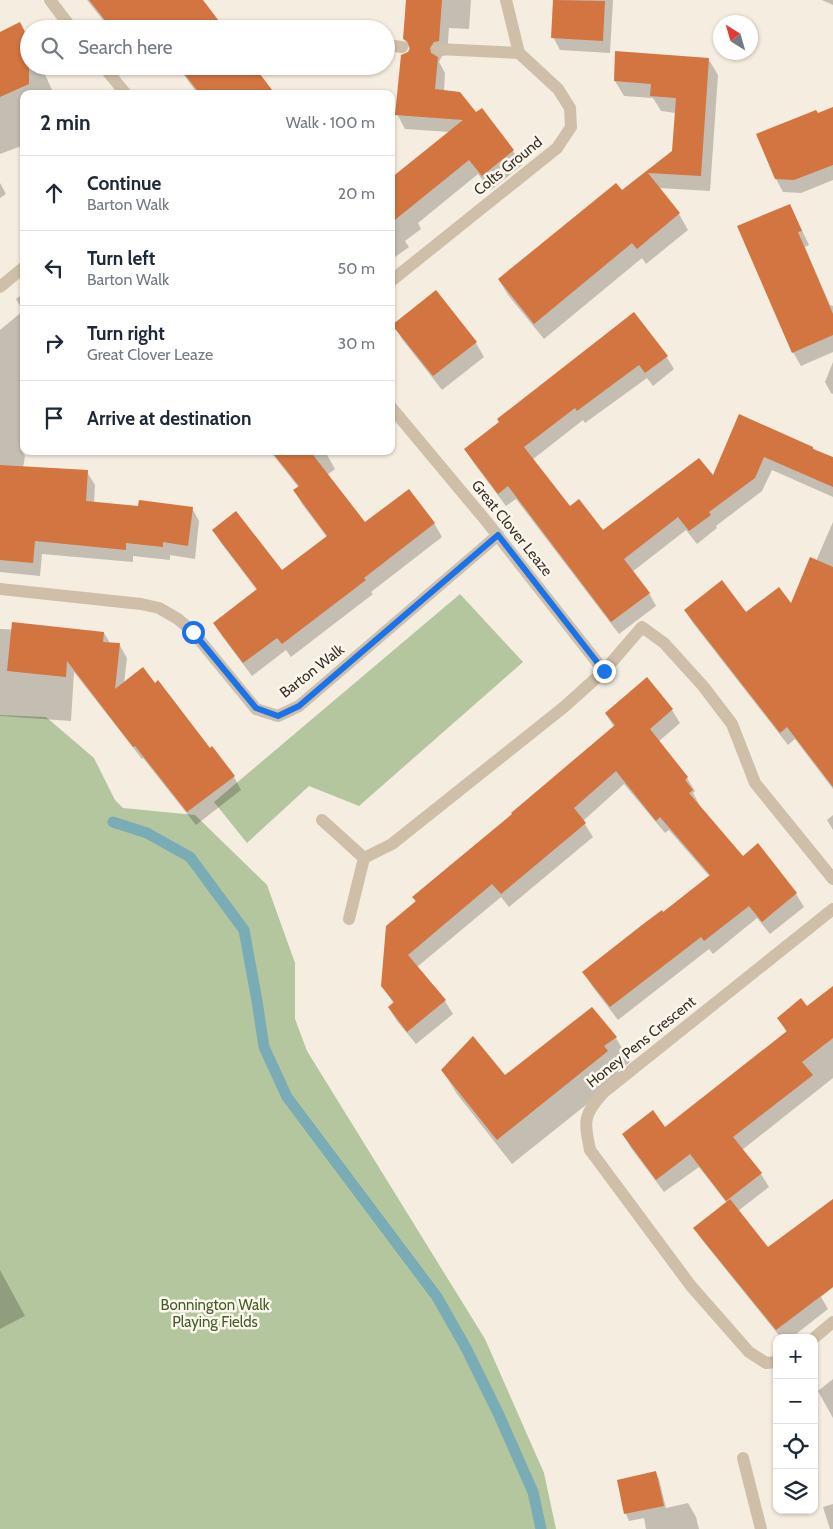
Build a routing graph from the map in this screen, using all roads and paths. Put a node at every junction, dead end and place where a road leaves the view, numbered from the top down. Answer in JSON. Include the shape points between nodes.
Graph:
{"nodes":[{"id":1,"x":50,"y":0,"type":"edge"},
{"id":2,"x":506,"y":0,"type":"edge"},
{"id":3,"x":65,"y":20,"type":"edge"},
{"id":4,"x":395,"y":46,"type":"edge"},
{"id":5,"x":402,"y":47,"type":"dead end"},
{"id":6,"x":438,"y":49,"type":"dead end"},
{"id":7,"x":519,"y":53,"type":"junction"},
{"id":8,"x":110,"y":75,"type":"edge"},
{"id":9,"x":123,"y":90,"type":"edge"},
{"id":10,"x":20,"y":270,"type":"edge"},
{"id":11,"x":395,"y":278,"type":"edge"},
{"id":12,"x":0,"y":287,"type":"edge"},
{"id":13,"x":395,"y":412,"type":"edge"},
{"id":14,"x":498,"y":535,"type":"junction"},
{"id":15,"x":0,"y":589,"type":"edge"},
{"id":16,"x":604,"y":671,"type":"junction"},
{"id":17,"x":322,"y":820,"type":"dead end"},
{"id":18,"x":364,"y":858,"type":"junction"},
{"id":19,"x":833,"y":879,"type":"edge"},
{"id":20,"x":833,"y":909,"type":"edge"},
{"id":21,"x":349,"y":919,"type":"dead end"},
{"id":22,"x":833,"y":1322,"type":"edge"},
{"id":23,"x":818,"y":1335,"type":"edge"},
{"id":24,"x":773,"y":1362,"type":"edge"},
{"id":25,"x":743,"y":1458,"type":"dead end"},
{"id":26,"x":760,"y":1529,"type":"edge"}],
"edges":[{"from":1,"to":3,"type":"street"},
{"from":2,"to":7,"type":"street"},
{"from":4,"to":5,"type":"street"},
{"from":6,"to":7,"type":"street"},
{"from":7,"to":11,"type":"street","name":"Colts Ground","via":[[558,89],[570,108],[570,127],[556,148]]},
{"from":8,"to":9,"type":"street"},
{"from":10,"to":12,"type":"street"},
{"from":13,"to":14,"type":"street","name":"Great Clover Leaze"},
{"from":14,"to":15,"type":"street","name":"Barton Walk","via":[[299,706],[278,716],[256,708],[193,632],[159,608]]},
{"from":14,"to":16,"type":"street","name":"Great Clover Leaze"},
{"from":16,"to":18,"type":"street","via":[[564,707],[392,844]]},
{"from":16,"to":19,"type":"street","via":[[642,627],[664,643],[732,724],[755,783]]},
{"from":17,"to":18,"type":"street"},
{"from":18,"to":21,"type":"street"},
{"from":20,"to":24,"type":"street","name":"Honey Pens Crescent","via":[[604,1092],[591,1106],[585,1125],[590,1150],[691,1286],[749,1352],[766,1363]]},
{"from":22,"to":23,"type":"street"},
{"from":25,"to":26,"type":"street"}]}
